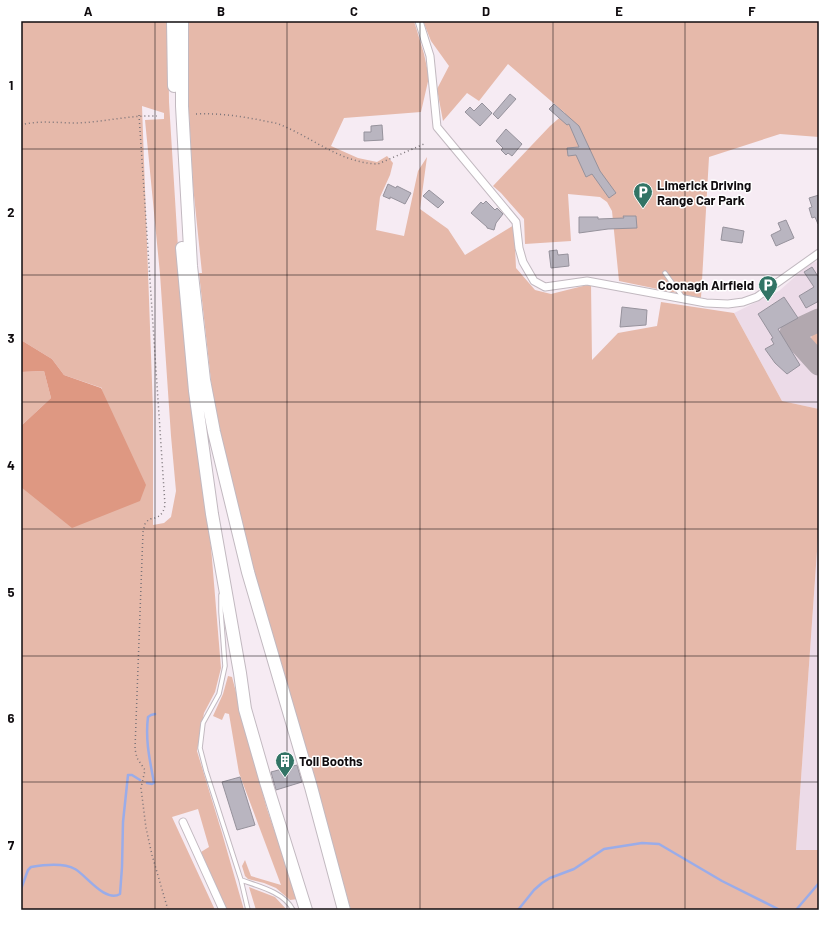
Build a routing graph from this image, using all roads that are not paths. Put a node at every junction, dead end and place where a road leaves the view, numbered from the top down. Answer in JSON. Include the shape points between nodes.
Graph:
{"nodes":[{"id":1,"x":173,"y":21,"type":"edge"},
{"id":2,"x":182,"y":21,"type":"edge"},
{"id":3,"x":419,"y":21,"type":"edge"},
{"id":4,"x":819,"y":254,"type":"edge"},
{"id":5,"x":665,"y":273,"type":"dead end"},
{"id":6,"x":685,"y":300,"type":"junction"},
{"id":7,"x":221,"y":565,"type":"junction"},
{"id":8,"x":183,"y":822,"type":"dead end"},
{"id":9,"x":241,"y":880,"type":"junction"},
{"id":10,"x":223,"y":910,"type":"edge"},
{"id":11,"x":248,"y":910,"type":"edge"},
{"id":12,"x":293,"y":910,"type":"edge"},
{"id":13,"x":306,"y":910,"type":"edge"},
{"id":14,"x":344,"y":910,"type":"edge"}],
"edges":[{"from":1,"to":7,"type":"highway","via":[[174,101],[183,267],[195,391]]},
{"from":2,"to":14,"type":"highway","via":[[182,106],[191,266],[204,380],[248,572]]},
{"from":3,"to":6,"type":"street","via":[[430,56],[437,127],[516,222],[523,262],[534,281],[544,287],[587,281]]},
{"from":4,"to":6,"type":"street","via":[[757,297],[743,302],[718,304]]},
{"from":5,"to":6,"type":"lane"},
{"from":7,"to":9,"type":"lane","via":[[225,666],[219,694],[203,723],[200,748]]},
{"from":7,"to":13,"type":"highway","via":[[245,709]]},
{"from":8,"to":10,"type":"street"},
{"from":9,"to":11,"type":"lane"},
{"from":9,"to":12,"type":"lane","via":[[268,889],[290,904]]}]}
